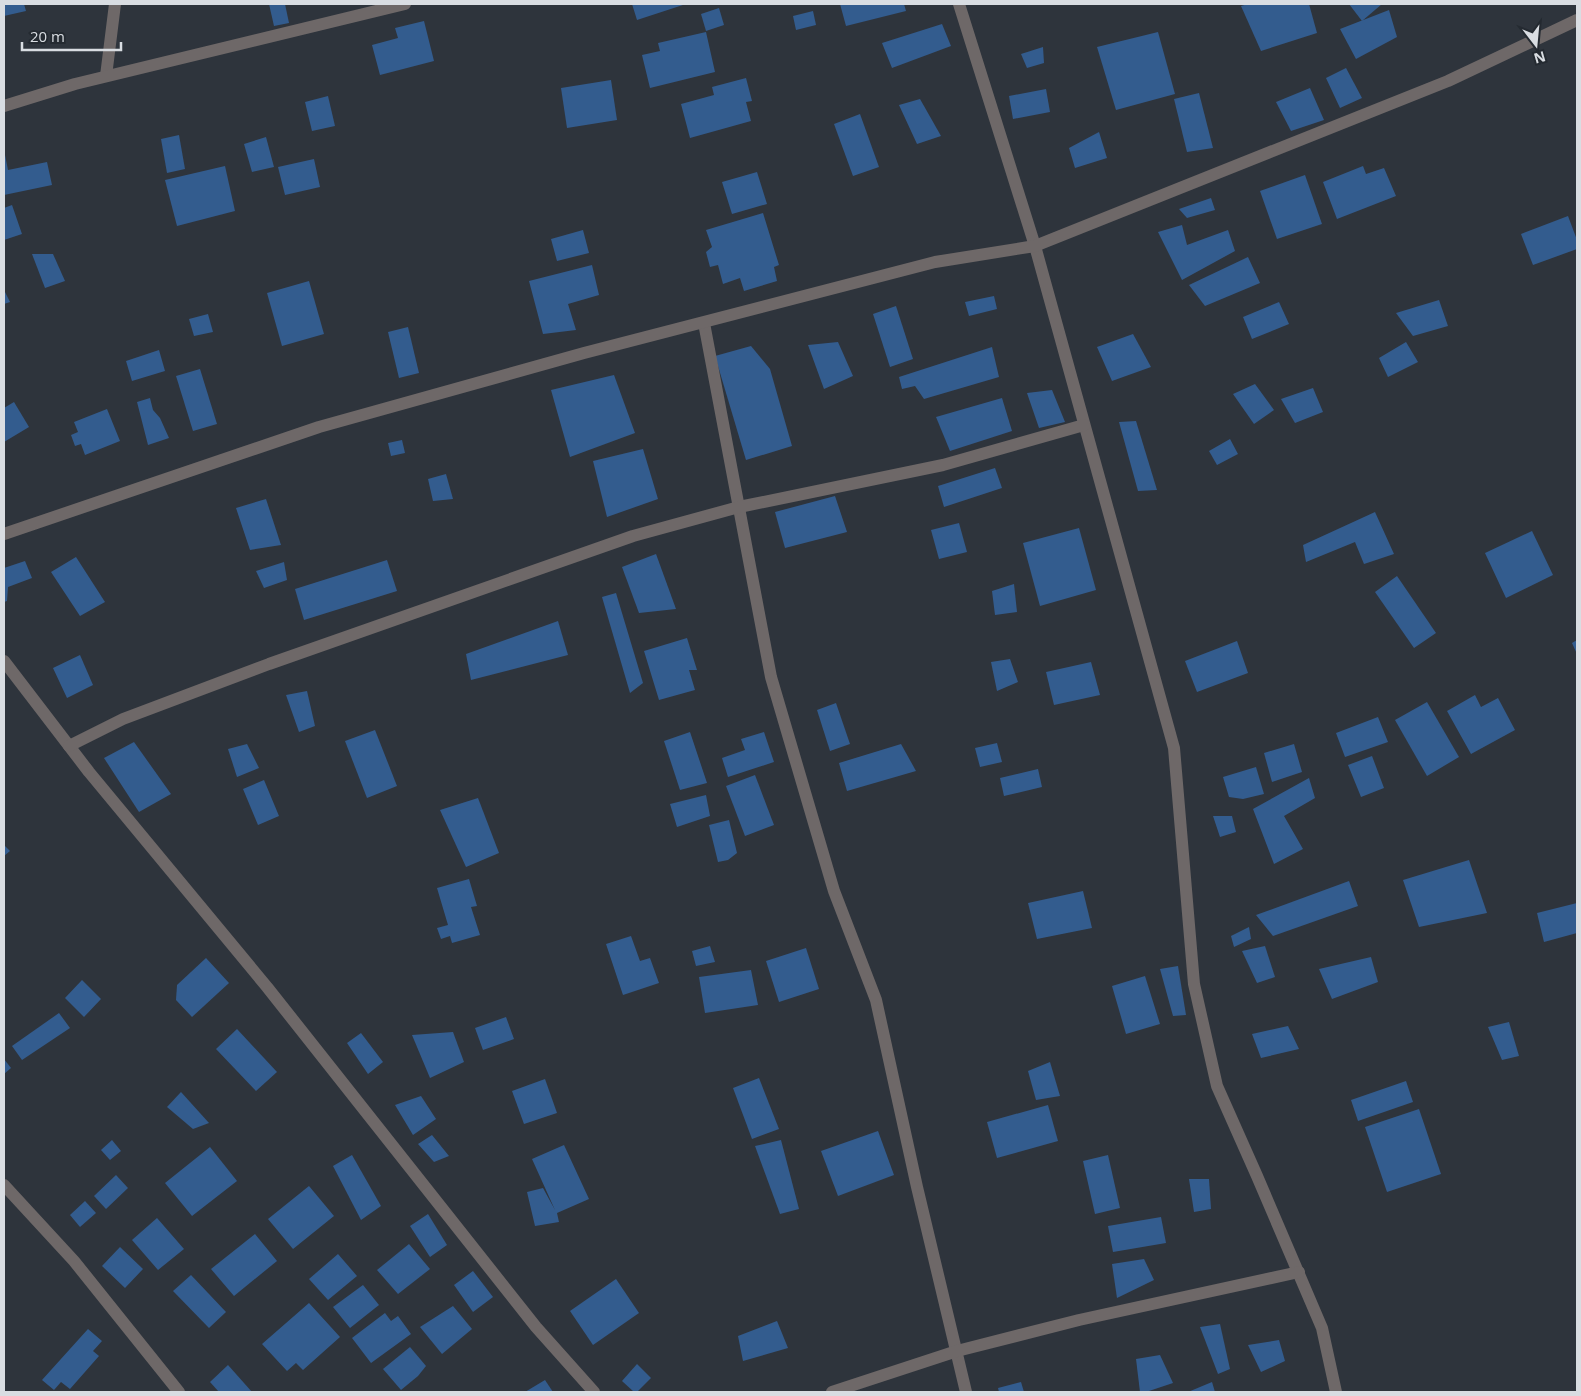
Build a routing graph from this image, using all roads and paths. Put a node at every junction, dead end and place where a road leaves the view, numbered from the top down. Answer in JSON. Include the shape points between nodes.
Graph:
{"nodes":[{"id":1,"x":115,"y":4,"type":"edge"},
{"id":2,"x":405,"y":4,"type":"edge"},
{"id":3,"x":960,"y":4,"type":"edge"},
{"id":4,"x":1577,"y":20,"type":"edge"},
{"id":5,"x":106,"y":76,"type":"junction"},
{"id":6,"x":4,"y":106,"type":"edge"},
{"id":7,"x":1035,"y":246,"type":"junction"},
{"id":8,"x":704,"y":323,"type":"junction"},
{"id":9,"x":1084,"y":425,"type":"junction"},
{"id":10,"x":739,"y":507,"type":"junction"},
{"id":11,"x":4,"y":534,"type":"edge"},
{"id":12,"x":4,"y":662,"type":"edge"},
{"id":13,"x":69,"y":746,"type":"junction"},
{"id":14,"x":4,"y":1185,"type":"edge"},
{"id":15,"x":1299,"y":1272,"type":"junction"},
{"id":16,"x":957,"y":1351,"type":"junction"},
{"id":17,"x":179,"y":1392,"type":"edge"},
{"id":18,"x":594,"y":1392,"type":"edge"},
{"id":19,"x":832,"y":1392,"type":"edge"},
{"id":20,"x":966,"y":1392,"type":"edge"},
{"id":21,"x":1336,"y":1392,"type":"edge"}],
"edges":[{"from":1,"to":5,"type":"street"},
{"from":2,"to":5,"type":"street"},
{"from":3,"to":7,"type":"street"},
{"from":4,"to":7,"type":"street","via":[[1448,81]]},
{"from":5,"to":6,"type":"street"},
{"from":7,"to":8,"type":"street","via":[[935,262]]},
{"from":7,"to":9,"type":"street"},
{"from":8,"to":10,"type":"street"},
{"from":8,"to":11,"type":"street","via":[[319,427]]},
{"from":9,"to":10,"type":"street","via":[[943,465]]},
{"from":9,"to":15,"type":"street","via":[[1174,748],[1194,984],[1216,1086]]},
{"from":10,"to":13,"type":"street","via":[[634,536],[268,664],[123,719]]},
{"from":10,"to":16,"type":"street","via":[[771,677],[834,891],[876,1000],[916,1187]]},
{"from":12,"to":13,"type":"street"},
{"from":13,"to":18,"type":"street","via":[[267,987],[536,1327]]},
{"from":14,"to":17,"type":"street","via":[[74,1261]]},
{"from":15,"to":16,"type":"street","via":[[1079,1320]]},
{"from":15,"to":21,"type":"street","via":[[1322,1328]]},
{"from":16,"to":19,"type":"street"},
{"from":16,"to":20,"type":"street"}]}
